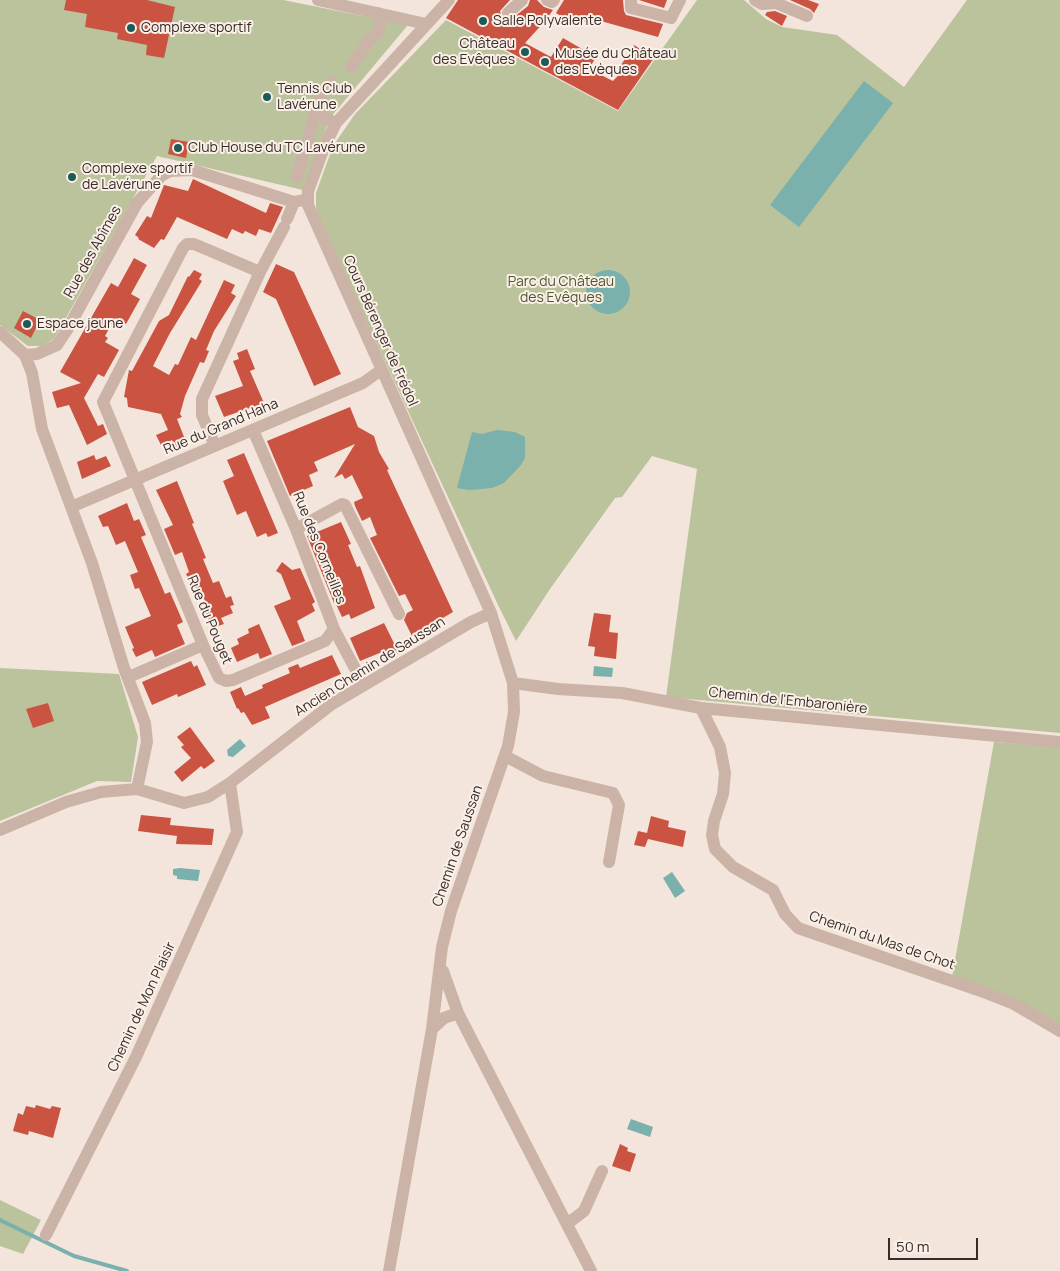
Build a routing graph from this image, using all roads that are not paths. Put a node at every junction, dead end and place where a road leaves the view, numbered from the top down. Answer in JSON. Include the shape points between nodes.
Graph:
{"nodes":[{"id":1,"x":322,"y":0,"type":"edge"},
{"id":2,"x":449,"y":0,"type":"edge"},
{"id":3,"x":522,"y":0,"type":"edge"},
{"id":4,"x":547,"y":0,"type":"edge"},
{"id":5,"x":554,"y":0,"type":"edge"},
{"id":6,"x":680,"y":0,"type":"edge"},
{"id":7,"x":761,"y":1,"type":"edge"},
{"id":8,"x":362,"y":4,"type":"edge"},
{"id":9,"x":631,"y":4,"type":"edge"},
{"id":10,"x":378,"y":13,"type":"junction"},
{"id":11,"x":508,"y":13,"type":"dead end"},
{"id":12,"x":807,"y":16,"type":"dead end"},
{"id":13,"x":426,"y":24,"type":"junction"},
{"id":14,"x":351,"y":67,"type":"dead end"},
{"id":15,"x":332,"y":82,"type":"dead end"},
{"id":16,"x":314,"y":113,"type":"junction"},
{"id":17,"x":336,"y":123,"type":"junction"},
{"id":18,"x":297,"y":177,"type":"dead end"},
{"id":19,"x":308,"y":199,"type":"junction"},
{"id":20,"x":294,"y":202,"type":"junction"},
{"id":21,"x":260,"y":272,"type":"junction"},
{"id":22,"x":0,"y":332,"type":"edge"},
{"id":23,"x":25,"y":355,"type":"junction"},
{"id":24,"x":381,"y":370,"type":"junction"},
{"id":25,"x":252,"y":430,"type":"junction"},
{"id":26,"x":215,"y":446,"type":"junction"},
{"id":27,"x":134,"y":480,"type":"junction"},
{"id":28,"x":71,"y":507,"type":"junction"},
{"id":29,"x":296,"y":528,"type":"junction"},
{"id":30,"x":491,"y":613,"type":"junction"},
{"id":31,"x":399,"y":614,"type":"dead end"},
{"id":32,"x":334,"y":629,"type":"junction"},
{"id":33,"x":203,"y":645,"type":"junction"},
{"id":34,"x":130,"y":676,"type":"dead end"},
{"id":35,"x":359,"y":676,"type":"dead end"},
{"id":36,"x":512,"y":678,"type":"junction"},
{"id":37,"x":701,"y":708,"type":"junction"},
{"id":38,"x":1060,"y":742,"type":"edge"},
{"id":39,"x":505,"y":756,"type":"junction"},
{"id":40,"x":230,"y":783,"type":"junction"},
{"id":41,"x":137,"y":789,"type":"junction"},
{"id":42,"x":0,"y":830,"type":"edge"},
{"id":43,"x":609,"y":862,"type":"dead end"},
{"id":44,"x":441,"y":966,"type":"junction"},
{"id":45,"x":458,"y":1012,"type":"junction"},
{"id":46,"x":432,"y":1029,"type":"junction"},
{"id":47,"x":1060,"y":1031,"type":"edge"},
{"id":48,"x":602,"y":1171,"type":"dead end"},
{"id":49,"x":567,"y":1224,"type":"junction"},
{"id":50,"x":46,"y":1235,"type":"dead end"},
{"id":51,"x":389,"y":1271,"type":"edge"},
{"id":52,"x":591,"y":1271,"type":"edge"}],
"edges":[{"from":1,"to":8,"type":"street"},
{"from":2,"to":13,"type":"street","name":"Cours Bérenger de Frédol"},
{"from":3,"to":11,"type":"street"},
{"from":4,"to":5,"type":"street"},
{"from":6,"to":9,"type":"street","via":[[671,18]]},
{"from":7,"to":12,"type":"street","via":[[776,3]]},
{"from":8,"to":10,"type":"street"},
{"from":10,"to":13,"type":"street"},
{"from":10,"to":14,"type":"street","via":[[378,33],[369,40]]},
{"from":13,"to":17,"type":"street","name":"Cours Bérenger de Frédol"},
{"from":15,"to":16,"type":"street","via":[[320,97]]},
{"from":16,"to":17,"type":"street"},
{"from":16,"to":18,"type":"street"},
{"from":17,"to":19,"type":"street","name":"Cours Bérenger de Frédol","via":[[308,191]]},
{"from":19,"to":20,"type":"street","name":"Rue des Abîmes"},
{"from":19,"to":24,"type":"street","name":"Cours Bérenger de Frédol","via":[[311,216]]},
{"from":20,"to":21,"type":"street"},
{"from":20,"to":23,"type":"street","name":"Rue des Abîmes","via":[[192,170],[170,171],[161,176],[137,203],[57,345],[42,353]]},
{"from":21,"to":26,"type":"street","via":[[202,399],[202,415]]},
{"from":21,"to":27,"type":"street","name":"Rue du Pouget","via":[[194,244],[183,248],[103,402]]},
{"from":22,"to":23,"type":"street"},
{"from":23,"to":28,"type":"street","via":[[32,373],[42,429]]},
{"from":24,"to":25,"type":"street","name":"Rue du Grand Haha","via":[[363,383]]},
{"from":24,"to":30,"type":"street","name":"Cours Bérenger de Frédol"},
{"from":25,"to":26,"type":"street","name":"Rue du Grand Haha"},
{"from":25,"to":29,"type":"street","name":"Rue des Corneilles"},
{"from":26,"to":27,"type":"street","name":"Rue du Grand Haha"},
{"from":27,"to":28,"type":"street","name":"Rue du Grand Haha"},
{"from":27,"to":33,"type":"street","name":"Rue du Pouget"},
{"from":28,"to":41,"type":"street","via":[[145,723],[147,742]]},
{"from":29,"to":31,"type":"street","via":[[345,505]]},
{"from":29,"to":32,"type":"street","name":"Rue des Corneilles"},
{"from":30,"to":36,"type":"street","name":"Cours Bérenger de Frédol"},
{"from":30,"to":40,"type":"street","name":"Ancien Chemin de Saussan","via":[[332,704]]},
{"from":32,"to":33,"type":"street","name":"Rue du Pouget","via":[[325,641],[226,681],[215,673]]},
{"from":32,"to":35,"type":"street","name":"Rue des Corneilles"},
{"from":33,"to":34,"type":"street"},
{"from":36,"to":37,"type":"street","name":"Chemin de l'Embaronière","via":[[558,689],[622,693]]},
{"from":36,"to":39,"type":"street","name":"Chemin de Saussan","via":[[514,712]]},
{"from":37,"to":38,"type":"street","name":"Chemin de l'Embaronière"},
{"from":37,"to":47,"type":"street","name":"Chemin du Mas de Chot","via":[[720,747],[725,773],[723,794],[713,828],[715,850],[733,867],[773,890],[785,914],[798,928],[981,990],[1014,1004]]},
{"from":39,"to":43,"type":"street","via":[[543,776],[609,790],[616,796],[619,805]]},
{"from":39,"to":44,"type":"street","name":"Chemin de Saussan","via":[[451,911]]},
{"from":40,"to":41,"type":"street","name":"Ancien Chemin de Saussan","via":[[208,797],[184,802]]},
{"from":40,"to":50,"type":"street","name":"Chemin de Mon Plaisir","via":[[237,832],[136,1058]]},
{"from":41,"to":42,"type":"street","via":[[101,792],[66,802]]},
{"from":44,"to":45,"type":"street"},
{"from":44,"to":46,"type":"street","name":"Chemin de Saussan"},
{"from":45,"to":46,"type":"street","via":[[444,1018]]},
{"from":45,"to":49,"type":"street"},
{"from":46,"to":51,"type":"street","name":"Chemin de Saussan"},
{"from":48,"to":49,"type":"street","via":[[584,1211]]},
{"from":49,"to":52,"type":"street"}]}
